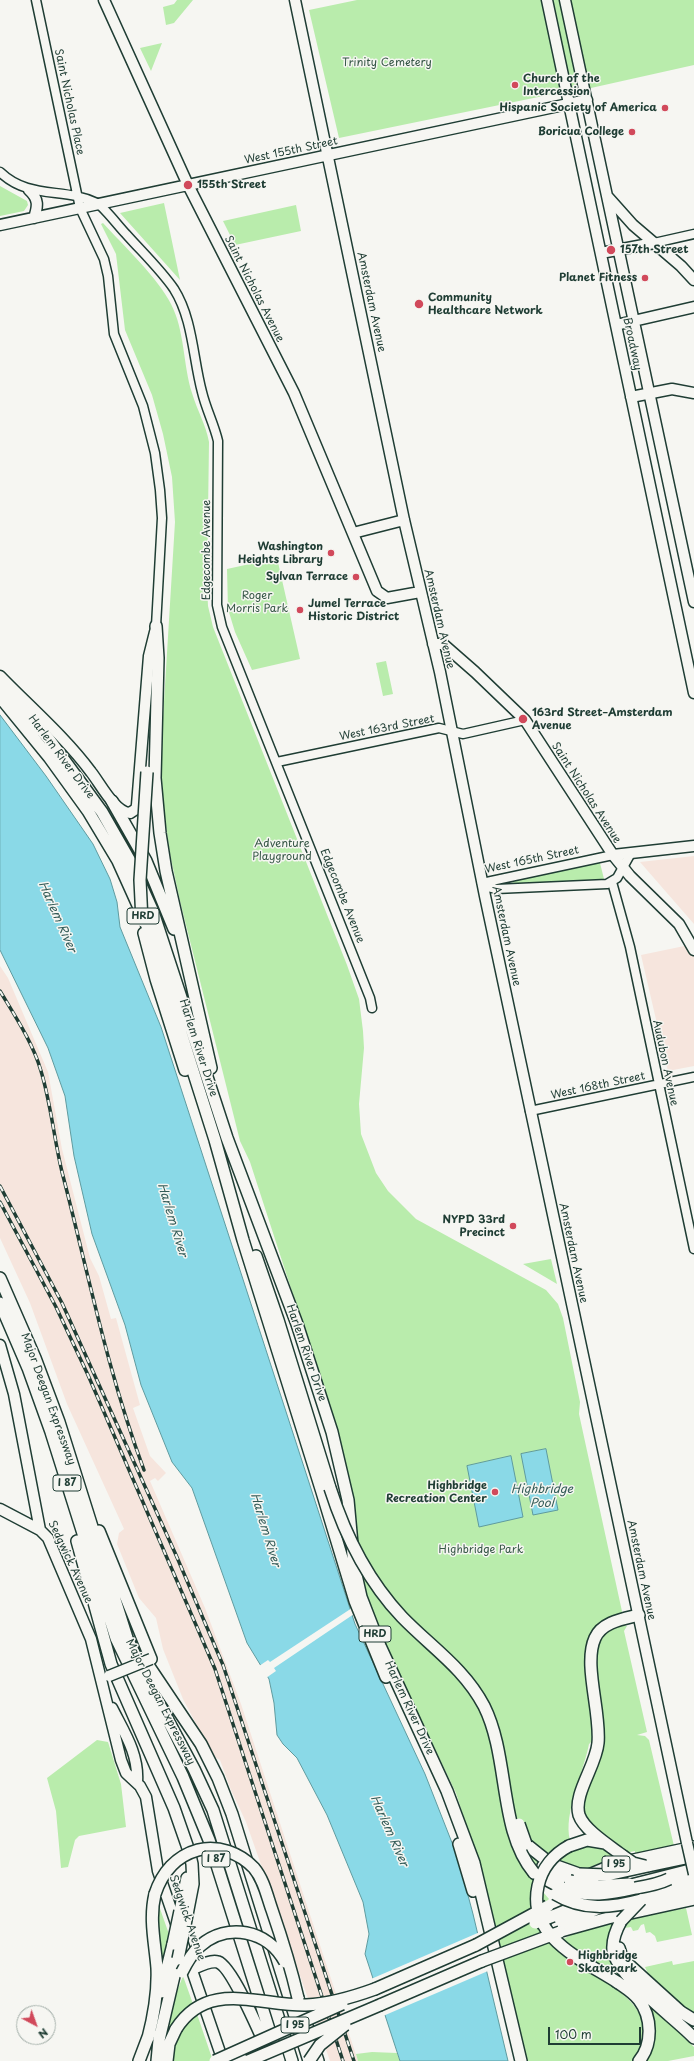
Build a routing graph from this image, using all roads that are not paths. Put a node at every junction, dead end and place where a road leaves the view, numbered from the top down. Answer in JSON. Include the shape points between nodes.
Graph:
{"nodes":[{"id":1,"x":36,"y":0,"type":"edge"},
{"id":2,"x":104,"y":0,"type":"edge"},
{"id":3,"x":294,"y":0,"type":"edge"},
{"id":4,"x":547,"y":0,"type":"edge"},
{"id":5,"x":565,"y":0,"type":"edge"},
{"id":6,"x":587,"y":100,"type":"junction"},
{"id":7,"x":570,"y":104,"type":"junction"},
{"id":8,"x":328,"y":156,"type":"junction"},
{"id":9,"x":0,"y":172,"type":"edge"},
{"id":10,"x":188,"y":185,"type":"junction"},
{"id":11,"x":29,"y":190,"type":"junction"},
{"id":12,"x":607,"y":196,"type":"junction"},
{"id":13,"x":78,"y":197,"type":"junction"},
{"id":14,"x":98,"y":204,"type":"junction"},
{"id":15,"x":80,"y":208,"type":"junction"},
{"id":16,"x":34,"y":218,"type":"junction"},
{"id":17,"x":0,"y":226,"type":"edge"},
{"id":18,"x":694,"y":234,"type":"edge"},
{"id":19,"x":654,"y":243,"type":"junction"},
{"id":20,"x":618,"y":250,"type":"junction"},
{"id":21,"x":601,"y":253,"type":"junction"},
{"id":22,"x":681,"y":266,"type":"junction"},
{"id":23,"x":694,"y":271,"type":"edge"},
{"id":24,"x":694,"y":280,"type":"edge"},
{"id":25,"x":694,"y":307,"type":"edge"},
{"id":26,"x":633,"y":321,"type":"junction"},
{"id":27,"x":616,"y":325,"type":"junction"},
{"id":28,"x":650,"y":393,"type":"junction"},
{"id":29,"x":694,"y":393,"type":"edge"},
{"id":30,"x":631,"y":397,"type":"junction"},
{"id":31,"x":404,"y":520,"type":"junction"},
{"id":32,"x":353,"y":533,"type":"junction"},
{"id":33,"x":420,"y":592,"type":"junction"},
{"id":34,"x":694,"y":602,"type":"edge"},
{"id":35,"x":156,"y":626,"type":"junction"},
{"id":36,"x":433,"y":644,"type":"junction"},
{"id":37,"x":0,"y":676,"type":"edge"},
{"id":38,"x":0,"y":682,"type":"edge"},
{"id":39,"x":694,"y":693,"type":"edge"},
{"id":40,"x":0,"y":697,"type":"edge"},
{"id":41,"x":525,"y":720,"type":"junction"},
{"id":42,"x":452,"y":731,"type":"junction"},
{"id":43,"x":277,"y":762,"type":"junction"},
{"id":44,"x":112,"y":801,"type":"junction"},
{"id":45,"x":694,"y":846,"type":"edge"},
{"id":46,"x":631,"y":853,"type":"junction"},
{"id":47,"x":613,"y":855,"type":"junction"},
{"id":48,"x":622,"y":867,"type":"junction"},
{"id":49,"x":612,"y":882,"type":"junction"},
{"id":50,"x":482,"y":883,"type":"junction"},
{"id":51,"x":694,"y":950,"type":"edge"},
{"id":52,"x":187,"y":963,"type":"junction"},
{"id":53,"x":372,"y":1008,"type":"dead end"},
{"id":54,"x":694,"y":1077,"type":"edge"},
{"id":55,"x":658,"y":1085,"type":"junction"},
{"id":56,"x":530,"y":1111,"type":"junction"},
{"id":57,"x":227,"y":1138,"type":"junction"},
{"id":58,"x":223,"y":1167,"type":"junction"},
{"id":59,"x":250,"y":1201,"type":"junction"},
{"id":60,"x":234,"y":1207,"type":"junction"},
{"id":61,"x":694,"y":1249,"type":"edge"},
{"id":62,"x":0,"y":1278,"type":"edge"},
{"id":63,"x":0,"y":1303,"type":"edge"},
{"id":64,"x":0,"y":1320,"type":"edge"},
{"id":65,"x":0,"y":1345,"type":"edge"},
{"id":66,"x":79,"y":1487,"type":"junction"},
{"id":67,"x":334,"y":1487,"type":"junction"},
{"id":68,"x":0,"y":1509,"type":"edge"},
{"id":69,"x":40,"y":1530,"type":"junction"},
{"id":70,"x":116,"y":1605,"type":"junction"},
{"id":71,"x":639,"y":1615,"type":"junction"},
{"id":72,"x":151,"y":1659,"type":"joint"},
{"id":73,"x":105,"y":1678,"type":"junction"},
{"id":74,"x":106,"y":1693,"type":"junction"},
{"id":75,"x":137,"y":1782,"type":"junction"},
{"id":76,"x":184,"y":1834,"type":"junction"},
{"id":77,"x":690,"y":1839,"type":"edge"},
{"id":78,"x":607,"y":1844,"type":"junction"},
{"id":79,"x":694,"y":1856,"type":"edge"},
{"id":80,"x":540,"y":1866,"type":"junction"},
{"id":81,"x":648,"y":1866,"type":"junction"},
{"id":82,"x":694,"y":1869,"type":"edge"},
{"id":83,"x":694,"y":1877,"type":"edge"},
{"id":84,"x":562,"y":1888,"type":"junction"},
{"id":85,"x":694,"y":1888,"type":"edge"},
{"id":86,"x":694,"y":1899,"type":"edge"},
{"id":87,"x":641,"y":1900,"type":"junction"},
{"id":88,"x":555,"y":1920,"type":"junction"},
{"id":89,"x":620,"y":1925,"type":"junction"},
{"id":90,"x":187,"y":1970,"type":"junction"},
{"id":91,"x":375,"y":1989,"type":"junction"},
{"id":92,"x":298,"y":1998,"type":"junction"},
{"id":93,"x":380,"y":2005,"type":"junction"},
{"id":94,"x":293,"y":2013,"type":"junction"},
{"id":95,"x":164,"y":2017,"type":"junction"},
{"id":96,"x":694,"y":2020,"type":"edge"},
{"id":97,"x":148,"y":2038,"type":"junction"},
{"id":98,"x":694,"y":2038,"type":"edge"},
{"id":99,"x":139,"y":2061,"type":"edge"},
{"id":100,"x":157,"y":2061,"type":"edge"},
{"id":101,"x":167,"y":2061,"type":"edge"},
{"id":102,"x":216,"y":2061,"type":"edge"},
{"id":103,"x":223,"y":2061,"type":"edge"},
{"id":104,"x":248,"y":2061,"type":"edge"},
{"id":105,"x":272,"y":2061,"type":"edge"},
{"id":106,"x":279,"y":2061,"type":"edge"},
{"id":107,"x":294,"y":2061,"type":"edge"},
{"id":108,"x":309,"y":2061,"type":"edge"},
{"id":109,"x":318,"y":2061,"type":"edge"},
{"id":110,"x":514,"y":2061,"type":"edge"},
{"id":111,"x":521,"y":2061,"type":"edge"},
{"id":112,"x":639,"y":2061,"type":"edge"}],
"edges":[{"from":1,"to":13,"type":"street","name":"Saint Nicholas Place"},
{"from":2,"to":10,"type":"main road","name":"Saint Nicholas Avenue"},
{"from":3,"to":8,"type":"main road","name":"Amsterdam Avenue"},
{"from":4,"to":7,"type":"main road","name":"Broadway"},
{"from":5,"to":6,"type":"main road","name":"Broadway"},
{"from":6,"to":7,"type":"main road","name":"West 155th Street"},
{"from":6,"to":12,"type":"main road","name":"Broadway"},
{"from":7,"to":8,"type":"main road","name":"West 155th Street"},
{"from":7,"to":21,"type":"main road","name":"Broadway"},
{"from":8,"to":10,"type":"main road","name":"West 155th Street"},
{"from":8,"to":31,"type":"main road","name":"Amsterdam Avenue"},
{"from":9,"to":11,"type":"street","name":"Edgecombe Avenue","via":[[15,184]]},
{"from":10,"to":14,"type":"main road","name":"West 155th Street"},
{"from":10,"to":32,"type":"main road","name":"Saint Nicholas Avenue","via":[[294,393]]},
{"from":11,"to":13,"type":"street","name":"Edgecombe Avenue"},
{"from":11,"to":16,"type":"main road","via":[[38,204]]},
{"from":12,"to":19,"type":"main road","via":[[633,226]]},
{"from":12,"to":20,"type":"main road","name":"Broadway"},
{"from":13,"to":14,"type":"street","name":"Edgecombe Avenue"},
{"from":13,"to":15,"type":"street","name":"Saint Nicholas Place"},
{"from":14,"to":15,"type":"main road","name":"West 155th Street"},
{"from":14,"to":43,"type":"street","name":"Edgecombe Avenue","via":[[168,281],[175,290],[185,315],[202,390],[218,441],[217,605],[220,620]]},
{"from":15,"to":16,"type":"main road","name":"West 155th Street"},
{"from":15,"to":35,"type":"street","name":"Saint Nicholas Place","via":[[105,263],[114,334],[143,406],[156,462],[162,527]]},
{"from":16,"to":17,"type":"main road","name":"West 155th Street"},
{"from":18,"to":19,"type":"street"},
{"from":19,"to":20,"type":"main road"},
{"from":19,"to":22,"type":"main road"},
{"from":20,"to":21,"type":"main road"},
{"from":20,"to":26,"type":"main road","name":"Broadway"},
{"from":21,"to":27,"type":"main road","name":"Broadway"},
{"from":22,"to":23,"type":"main road"},
{"from":22,"to":24,"type":"main road"},
{"from":25,"to":26,"type":"main road"},
{"from":26,"to":27,"type":"main road"},
{"from":26,"to":28,"type":"main road","name":"Broadway"},
{"from":27,"to":30,"type":"main road","name":"Broadway"},
{"from":28,"to":29,"type":"main road","via":[[672,389]]},
{"from":28,"to":30,"type":"main road"},
{"from":28,"to":34,"type":"main road","name":"Broadway"},
{"from":30,"to":39,"type":"main road","name":"Broadway"},
{"from":31,"to":32,"type":"main road"},
{"from":31,"to":33,"type":"main road","name":"Amsterdam Avenue"},
{"from":32,"to":33,"type":"main road","name":"Saint Nicholas Avenue","via":[[381,596],[387,598]]},
{"from":33,"to":36,"type":"main road","name":"Amsterdam Avenue"},
{"from":35,"to":44,"type":"main road","name":"Harlem River Drive","via":[[149,656],[137,805],[133,812],[126,813]]},
{"from":35,"to":52,"type":"highway","via":[[158,658],[155,741],[158,814],[166,871]]},
{"from":35,"to":58,"type":"highway","bridge":true,"via":[[151,669],[140,880],[142,921],[150,958],[173,1033],[210,1142]]},
{"from":36,"to":41,"type":"main road","name":"Saint Nicholas Avenue","via":[[443,644],[456,654]]},
{"from":36,"to":42,"type":"main road","name":"Amsterdam Avenue"},
{"from":37,"to":44,"type":"main road","name":"Harlem River Drive","via":[[84,762]]},
{"from":38,"to":57,"type":"highway","name":"Harlem River Drive","number":"HRD","via":[[62,756],[114,831],[130,861],[148,900]]},
{"from":40,"to":58,"type":"highway","name":"Harlem River Drive","number":"HRD","via":[[49,757],[88,811],[113,851],[133,891],[157,955]]},
{"from":41,"to":42,"type":"street","name":"West 163rd Street","via":[[463,734]]},
{"from":41,"to":47,"type":"main road","name":"Saint Nicholas Avenue"},
{"from":42,"to":43,"type":"street","name":"West 163rd Street","via":[[439,728]]},
{"from":42,"to":50,"type":"main road","name":"Amsterdam Avenue"},
{"from":43,"to":53,"type":"street","name":"Edgecombe Avenue"},
{"from":44,"to":52,"type":"highway","via":[[146,861]]},
{"from":45,"to":46,"type":"main road","name":"West 165th Street"},
{"from":46,"to":47,"type":"main road","name":"West 165th Street"},
{"from":46,"to":48,"type":"street"},
{"from":47,"to":48,"type":"main road","name":"Saint Nicholas Avenue"},
{"from":47,"to":50,"type":"street","name":"West 165th Street"},
{"from":48,"to":49,"type":"street"},
{"from":48,"to":51,"type":"main road","name":"Saint Nicholas Avenue","via":[[672,917]]},
{"from":49,"to":50,"type":"street","name":"West 165th Street","via":[[496,889]]},
{"from":49,"to":55,"type":"street","name":"Audubon Avenue","via":[[630,947]]},
{"from":50,"to":56,"type":"main road","name":"Amsterdam Avenue"},
{"from":52,"to":57,"type":"highway","via":[[206,1049],[224,1109]]},
{"from":54,"to":55,"type":"street","name":"West 168th Street"},
{"from":55,"to":56,"type":"street","name":"West 168th Street"},
{"from":55,"to":61,"type":"street","name":"Audubon Avenue"},
{"from":56,"to":71,"type":"main road","name":"Amsterdam Avenue"},
{"from":57,"to":59,"type":"highway","name":"Harlem River Drive","number":"HRD"},
{"from":58,"to":60,"type":"highway","name":"Harlem River Drive","number":"HRD"},
{"from":59,"to":67,"type":"highway","via":[[259,1243],[288,1325]]},
{"from":59,"to":111,"type":"highway","name":"Harlem River Drive","number":"HRD","via":[[301,1335],[332,1432],[348,1500],[354,1566],[361,1597],[378,1641],[447,1791],[474,1863]]},
{"from":60,"to":67,"type":"highway","via":[[250,1239]]},
{"from":60,"to":110,"type":"highway","name":"Harlem River Drive","number":"HRD","via":[[357,1608],[434,1779],[465,1860]]},
{"from":62,"to":66,"type":"highway","name":"Major Deegan Expressway","number":"I 87","via":[[43,1379]]},
{"from":63,"to":106,"type":"highway","name":"Major Deegan Expressway","number":"I 87","via":[[51,1432],[116,1638],[183,1777],[209,1840]]},
{"from":64,"to":76,"type":"highway","via":[[44,1434],[110,1659]]},
{"from":65,"to":69,"type":"main road","name":"Sedgwick Avenue","via":[[14,1394]]},
{"from":66,"to":70,"type":"highway","name":"Major Deegan Expressway","number":"I 87"},
{"from":66,"to":72,"type":"highway"},
{"from":67,"to":80,"type":"highway","bridge":true,"via":[[360,1543],[386,1587],[409,1613],[459,1659],[476,1680],[488,1701],[504,1739],[519,1824],[526,1844]]},
{"from":67,"to":80,"type":"highway","bridge":true,"via":[[347,1533],[376,1584],[402,1617],[457,1668],[481,1702],[497,1741],[516,1840],[524,1860]]},
{"from":68,"to":69,"type":"main road"},
{"from":69,"to":73,"type":"main road","name":"Sedgwick Avenue","via":[[48,1538],[84,1619]]},
{"from":70,"to":94,"type":"highway","via":[[150,1670],[195,1732],[218,1778],[232,1814]]},
{"from":70,"to":107,"type":"highway","name":"Major Deegan Expressway","number":"I 87","via":[[132,1650],[194,1768],[213,1810]]},
{"from":71,"to":77,"type":"main road","name":"Amsterdam Avenue"},
{"from":71,"to":78,"type":"highway","via":[[604,1626],[596,1636],[591,1650],[599,1738],[596,1756],[580,1796],[578,1808],[585,1825]]},
{"from":72,"to":73,"type":"main road","bridge":true},
{"from":73,"to":74,"type":"main road","name":"Sedgwick Avenue"},
{"from":74,"to":75,"type":"main road","name":"Sedgwick Avenue","via":[[136,1758]]},
{"from":74,"to":75,"type":"main road","name":"Sedgwick Avenue","via":[[121,1760],[126,1773]]},
{"from":75,"to":90,"type":"main road","name":"Sedgwick Avenue","via":[[147,1801],[158,1871]]},
{"from":76,"to":95,"type":"highway","bridge":true,"via":[[191,1858],[192,1895]]},
{"from":76,"to":97,"type":"highway","bridge":true,"via":[[188,1872],[173,1944]]},
{"from":77,"to":83,"type":"main road","name":"Amsterdam Avenue","bridge":true},
{"from":77,"to":88,"type":"highway","number":"I 95","via":[[604,1868],[578,1882]]},
{"from":78,"to":81,"type":"highway","bridge":true,"via":[[633,1862]]},
{"from":78,"to":112,"type":"highway","bridge":true,"via":[[591,1840],[569,1846],[552,1858],[540,1880],[537,1900],[540,1918],[547,1932],[557,1942],[638,1999],[647,2016],[649,2029],[646,2050]]},
{"from":79,"to":81,"type":"highway"},
{"from":80,"to":81,"type":"highway","bridge":true,"via":[[558,1867],[579,1874],[607,1875]]},
{"from":80,"to":84,"type":"highway","via":[[554,1874]]},
{"from":80,"to":84,"type":"highway","via":[[543,1885]]},
{"from":82,"to":88,"type":"highway","number":"I 95","via":[[626,1886]]},
{"from":83,"to":84,"type":"highway","bridge":true},
{"from":83,"to":88,"type":"highway","number":"I 95","via":[[638,1892]]},
{"from":84,"to":87,"type":"highway","bridge":true,"via":[[571,1902],[594,1907],[609,1907]]},
{"from":85,"to":87,"type":"highway"},
{"from":86,"to":88,"type":"highway","number":"I 95","via":[[602,1919]]},
{"from":87,"to":89,"type":"highway","bridge":true},
{"from":88,"to":91,"type":"highway","number":"I 95","bridge":true,"via":[[476,1945]]},
{"from":88,"to":93,"type":"highway","number":"I 95","bridge":true,"via":[[482,1961]]},
{"from":89,"to":96,"type":"highway","via":[[618,1945],[625,1960],[681,2012]]},
{"from":89,"to":98,"type":"highway","via":[[613,1949],[620,1968]]},
{"from":90,"to":92,"type":"highway","bridge":true,"via":[[194,1952],[206,1941],[225,1933],[249,1933],[266,1940],[281,1955]]},
{"from":90,"to":95,"type":"highway"},
{"from":90,"to":103,"type":"main road","name":"Sedgwick Avenue"},
{"from":90,"to":105,"type":"highway","via":[[212,1962],[218,1962],[226,1968],[245,2001]]},
{"from":91,"to":101,"type":"highway","bridge":true,"via":[[346,1998],[306,2005],[238,1998],[216,2000],[193,2010],[176,2029],[169,2044]]},
{"from":91,"to":102,"type":"highway","number":"I 95","bridge":true},
{"from":92,"to":97,"type":"highway","bridge":true,"via":[[284,1945],[263,1884],[254,1868],[233,1853],[218,1849],[195,1851],[172,1865],[162,1878],[155,1894],[152,1921],[157,1978]]},
{"from":92,"to":109,"type":"highway","bridge":true},
{"from":93,"to":104,"type":"highway","number":"I 95","bridge":true},
{"from":93,"to":108,"type":"highway","bridge":true,"via":[[336,2032],[320,2045]]},
{"from":94,"to":107,"type":"highway","bridge":true,"via":[[298,2043]]},
{"from":94,"to":108,"type":"highway","bridge":true},
{"from":95,"to":100,"type":"highway"},
{"from":97,"to":99,"type":"highway"}]}
